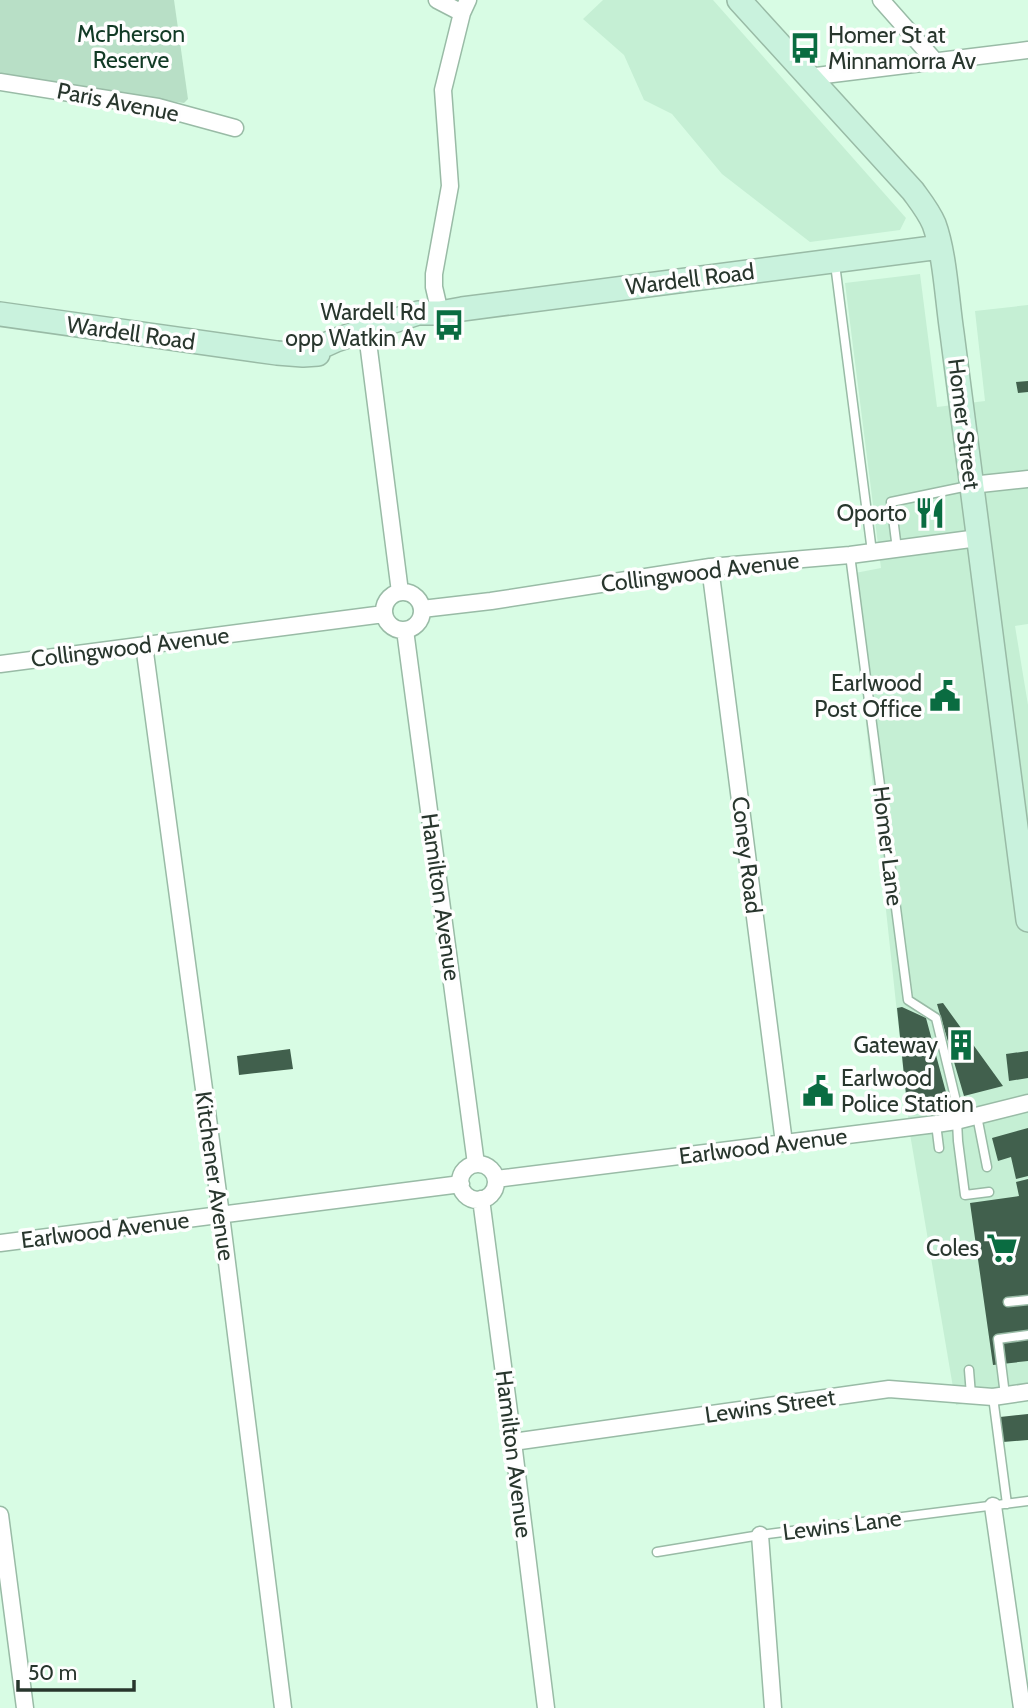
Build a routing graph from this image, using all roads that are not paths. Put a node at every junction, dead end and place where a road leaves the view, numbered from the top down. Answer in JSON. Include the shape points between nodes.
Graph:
{"nodes":[{"id":1,"x":437,"y":0,"type":"edge"},
{"id":2,"x":739,"y":0,"type":"edge"},
{"id":3,"x":881,"y":0,"type":"edge"},
{"id":4,"x":465,"y":7,"type":"edge"},
{"id":5,"x":1028,"y":50,"type":"edge"},
{"id":6,"x":935,"y":61,"type":"junction"},
{"id":7,"x":808,"y":77,"type":"junction"},
{"id":8,"x":0,"y":82,"type":"edge"},
{"id":9,"x":235,"y":128,"type":"dead end"},
{"id":10,"x":940,"y":247,"type":"junction"},
{"id":11,"x":835,"y":261,"type":"junction"},
{"id":12,"x":440,"y":313,"type":"junction"},
{"id":13,"x":0,"y":314,"type":"edge"},
{"id":14,"x":368,"y":342,"type":"junction"},
{"id":15,"x":303,"y":355,"type":"junction"},
{"id":16,"x":1028,"y":479,"type":"edge"},
{"id":17,"x":971,"y":485,"type":"junction"},
{"id":18,"x":978,"y":538,"type":"junction"},
{"id":19,"x":897,"y":549,"type":"junction"},
{"id":20,"x":872,"y":552,"type":"junction"},
{"id":21,"x":850,"y":555,"type":"junction"},
{"id":22,"x":710,"y":567,"type":"junction"},
{"id":23,"x":400,"y":593,"type":"junction"},
{"id":24,"x":422,"y":609,"type":"junction"},
{"id":25,"x":384,"y":614,"type":"junction"},
{"id":26,"x":405,"y":630,"type":"junction"},
{"id":27,"x":144,"y":645,"type":"junction"},
{"id":28,"x":0,"y":664,"type":"edge"},
{"id":29,"x":1022,"y":822,"type":"edge"},
{"id":30,"x":1028,"y":920,"type":"edge"},
{"id":31,"x":1028,"y":1103,"type":"edge"},
{"id":32,"x":977,"y":1116,"type":"junction"},
{"id":33,"x":956,"y":1121,"type":"junction"},
{"id":34,"x":936,"y":1124,"type":"junction"},
{"id":35,"x":784,"y":1143,"type":"junction"},
{"id":36,"x":939,"y":1149,"type":"dead end"},
{"id":37,"x":476,"y":1164,"type":"junction"},
{"id":38,"x":987,"y":1167,"type":"dead end"},
{"id":39,"x":496,"y":1179,"type":"junction"},
{"id":40,"x":461,"y":1184,"type":"junction"},
{"id":41,"x":989,"y":1192,"type":"dead end"},
{"id":42,"x":481,"y":1199,"type":"junction"},
{"id":43,"x":221,"y":1215,"type":"junction"},
{"id":44,"x":0,"y":1243,"type":"edge"},
{"id":45,"x":1028,"y":1300,"type":"edge"},
{"id":46,"x":1008,"y":1303,"type":"dead end"},
{"id":47,"x":1028,"y":1335,"type":"edge"},
{"id":48,"x":969,"y":1370,"type":"dead end"},
{"id":49,"x":1028,"y":1392,"type":"edge"},
{"id":50,"x":971,"y":1395,"type":"junction"},
{"id":51,"x":999,"y":1396,"type":"junction"},
{"id":52,"x":513,"y":1442,"type":"junction"},
{"id":53,"x":1028,"y":1501,"type":"edge"},
{"id":54,"x":1000,"y":1505,"type":"junction"},
{"id":55,"x":0,"y":1515,"type":"edge"},
{"id":56,"x":760,"y":1535,"type":"junction"},
{"id":57,"x":657,"y":1552,"type":"dead end"},
{"id":58,"x":24,"y":1708,"type":"edge"},
{"id":59,"x":283,"y":1708,"type":"edge"},
{"id":60,"x":546,"y":1708,"type":"edge"},
{"id":61,"x":774,"y":1708,"type":"edge"},
{"id":62,"x":1022,"y":1708,"type":"edge"}],
"edges":[{"from":1,"to":4,"type":"street"},
{"from":2,"to":7,"type":"street","name":"Homer Street"},
{"from":3,"to":6,"type":"street"},
{"from":4,"to":12,"type":"street","via":[[443,90],[450,186],[434,274]]},
{"from":5,"to":6,"type":"street"},
{"from":6,"to":7,"type":"street"},
{"from":7,"to":10,"type":"street","name":"Homer Street","via":[[913,191],[933,222]]},
{"from":8,"to":9,"type":"street","name":"Paris Avenue","via":[[158,107]]},
{"from":10,"to":11,"type":"street","name":"Wardell Road"},
{"from":10,"to":17,"type":"street","name":"Homer Street"},
{"from":11,"to":12,"type":"street","name":"Wardell Road"},
{"from":11,"to":20,"type":"lane"},
{"from":12,"to":14,"type":"street","name":"Wardell Road"},
{"from":12,"to":15,"type":"street","name":"Wardell Road","via":[[418,313]]},
{"from":13,"to":15,"type":"street","name":"Wardell Road"},
{"from":14,"to":15,"type":"street","name":"Wardell Road"},
{"from":14,"to":23,"type":"street"},
{"from":16,"to":17,"type":"street"},
{"from":17,"to":18,"type":"street","name":"Homer Street"},
{"from":17,"to":19,"type":"lane","via":[[891,502]]},
{"from":18,"to":19,"type":"street","name":"Collingwood Avenue"},
{"from":18,"to":29,"type":"street","name":"Homer Street"},
{"from":19,"to":20,"type":"street","name":"Collingwood Avenue"},
{"from":20,"to":21,"type":"street","name":"Collingwood Avenue"},
{"from":21,"to":22,"type":"street","name":"Collingwood Avenue"},
{"from":21,"to":33,"type":"lane","name":"Homer Lane","via":[[908,1000],[936,1018],[956,1101]]},
{"from":22,"to":24,"type":"street","name":"Collingwood Avenue"},
{"from":22,"to":35,"type":"street","name":"Coney Road"},
{"from":23,"to":24,"type":"street","via":[[412,594]]},
{"from":23,"to":25,"type":"street","via":[[390,598]]},
{"from":24,"to":26,"type":"street","via":[[420,621]]},
{"from":25,"to":26,"type":"street","via":[[389,624]]},
{"from":25,"to":27,"type":"street","name":"Collingwood Avenue"},
{"from":26,"to":37,"type":"street","name":"Hamilton Avenue"},
{"from":27,"to":28,"type":"street","name":"Collingwood Avenue"},
{"from":27,"to":43,"type":"street","name":"Kitchener Avenue"},
{"from":29,"to":30,"type":"street","name":"Homer Street"},
{"from":31,"to":32,"type":"street","name":"Earlwood Avenue"},
{"from":32,"to":33,"type":"street","name":"Earlwood Avenue"},
{"from":32,"to":38,"type":"lane"},
{"from":33,"to":34,"type":"street","name":"Earlwood Avenue"},
{"from":33,"to":41,"type":"lane","name":"Homer Lane","via":[[965,1195]]},
{"from":34,"to":35,"type":"street","name":"Earlwood Avenue"},
{"from":34,"to":36,"type":"lane"},
{"from":35,"to":39,"type":"street","name":"Earlwood Avenue"},
{"from":37,"to":39,"type":"street","via":[[486,1166]]},
{"from":37,"to":40,"type":"street","via":[[463,1173]]},
{"from":39,"to":42,"type":"street","via":[[494,1190]]},
{"from":40,"to":42,"type":"street","via":[[465,1194]]},
{"from":40,"to":43,"type":"street","name":"Earlwood Avenue"},
{"from":42,"to":52,"type":"street","name":"Hamilton Avenue"},
{"from":43,"to":44,"type":"street","name":"Earlwood Avenue"},
{"from":43,"to":59,"type":"street","name":"Kitchener Avenue"},
{"from":45,"to":46,"type":"lane"},
{"from":47,"to":51,"type":"lane","via":[[998,1339]]},
{"from":48,"to":50,"type":"lane"},
{"from":49,"to":51,"type":"street","name":"Lewins Street"},
{"from":50,"to":51,"type":"street","name":"Lewins Street"},
{"from":50,"to":52,"type":"street","name":"Lewins Street","via":[[890,1390]]},
{"from":51,"to":54,"type":"lane"},
{"from":52,"to":60,"type":"street","name":"Hamilton Avenue"},
{"from":53,"to":54,"type":"lane","name":"Lewins Lane"},
{"from":54,"to":56,"type":"lane","name":"Lewins Lane"},
{"from":54,"to":62,"type":"street"},
{"from":55,"to":58,"type":"street"},
{"from":56,"to":57,"type":"lane","name":"Lewins Lane"},
{"from":56,"to":61,"type":"street"}]}
